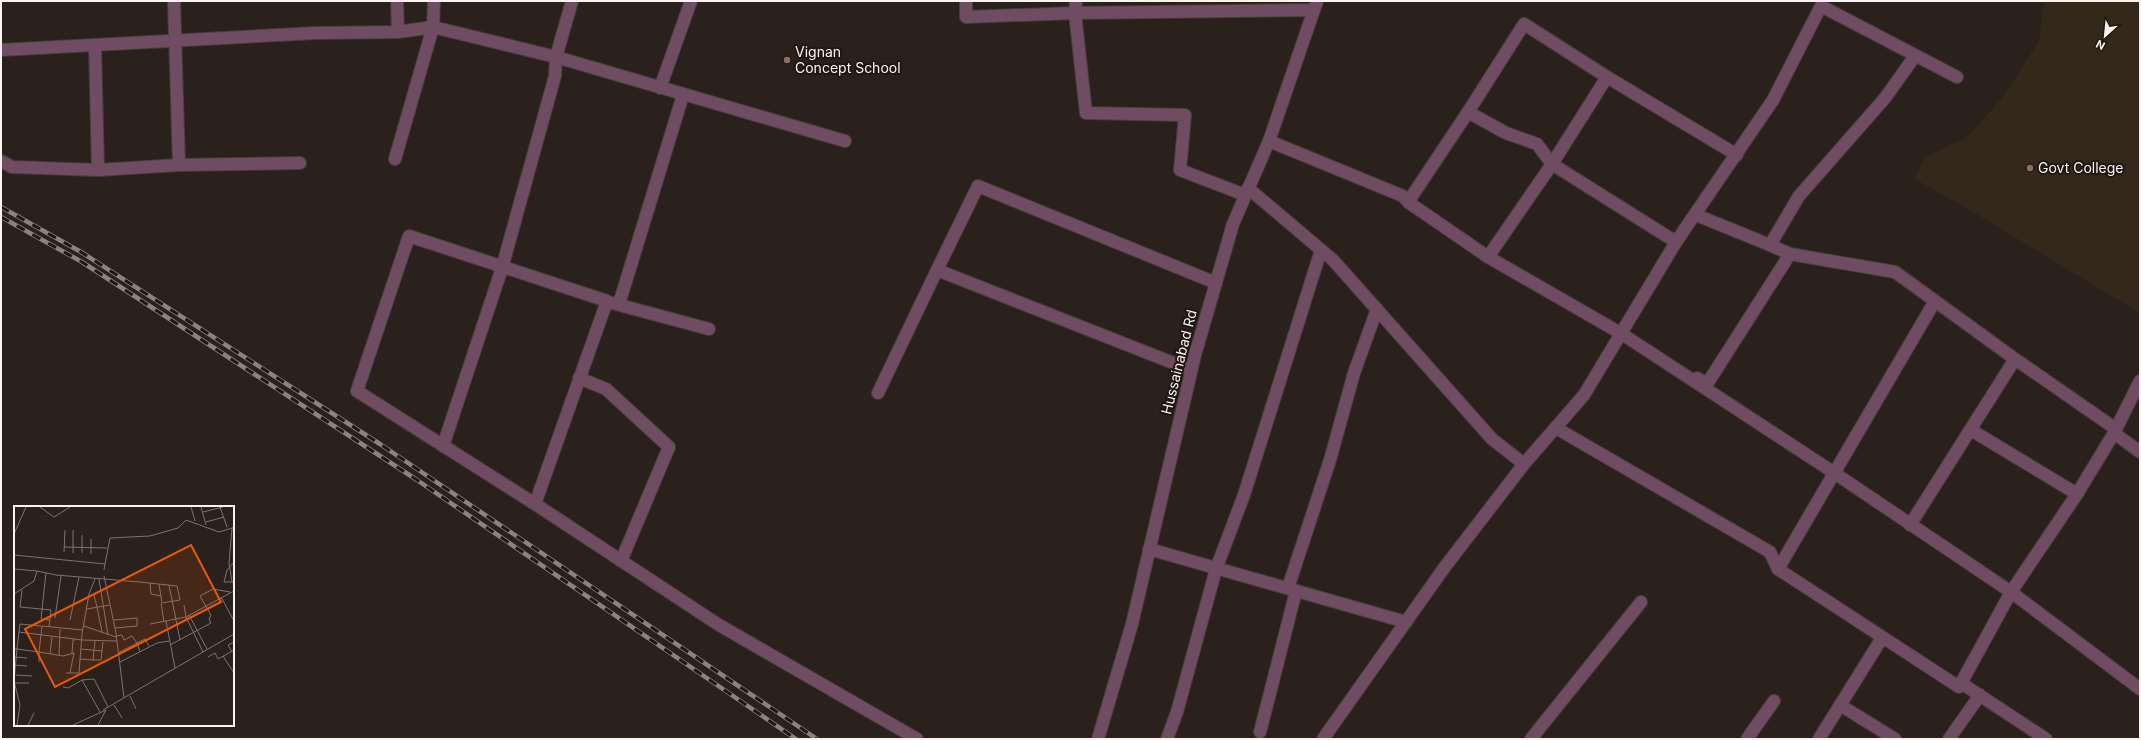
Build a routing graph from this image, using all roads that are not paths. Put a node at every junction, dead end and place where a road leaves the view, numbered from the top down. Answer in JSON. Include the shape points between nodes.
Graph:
{"nodes":[{"id":1,"x":174,"y":1,"type":"edge"},
{"id":2,"x":397,"y":1,"type":"edge"},
{"id":3,"x":434,"y":1,"type":"edge"},
{"id":4,"x":572,"y":1,"type":"edge"},
{"id":5,"x":691,"y":1,"type":"edge"},
{"id":6,"x":966,"y":1,"type":"edge"},
{"id":7,"x":1824,"y":4,"type":"edge"},
{"id":8,"x":1316,"y":6,"type":"edge"},
{"id":9,"x":1075,"y":7,"type":"edge"},
{"id":10,"x":433,"y":27,"type":"junction"},
{"id":11,"x":398,"y":32,"type":"junction"},
{"id":12,"x":176,"y":40,"type":"junction"},
{"id":13,"x":95,"y":46,"type":"junction"},
{"id":14,"x":1,"y":50,"type":"edge"},
{"id":15,"x":1915,"y":56,"type":"junction"},
{"id":16,"x":556,"y":57,"type":"junction"},
{"id":17,"x":1607,"y":77,"type":"junction"},
{"id":18,"x":1957,"y":78,"type":"dead end"},
{"id":19,"x":660,"y":88,"type":"junction"},
{"id":20,"x":683,"y":95,"type":"junction"},
{"id":21,"x":1468,"y":112,"type":"junction"},
{"id":22,"x":845,"y":141,"type":"dead end"},
{"id":23,"x":1268,"y":141,"type":"junction"},
{"id":24,"x":1736,"y":156,"type":"junction"},
{"id":25,"x":394,"y":159,"type":"dead end"},
{"id":26,"x":1,"y":161,"type":"edge"},
{"id":27,"x":300,"y":163,"type":"dead end"},
{"id":28,"x":1552,"y":164,"type":"junction"},
{"id":29,"x":180,"y":165,"type":"junction"},
{"id":30,"x":98,"y":170,"type":"junction"},
{"id":31,"x":1247,"y":192,"type":"junction"},
{"id":32,"x":1408,"y":202,"type":"junction"},
{"id":33,"x":1696,"y":215,"type":"junction"},
{"id":34,"x":1676,"y":242,"type":"junction"},
{"id":35,"x":1770,"y":245,"type":"junction"},
{"id":36,"x":1321,"y":250,"type":"junction"},
{"id":37,"x":1790,"y":254,"type":"junction"},
{"id":38,"x":1488,"y":257,"type":"junction"},
{"id":39,"x":502,"y":268,"type":"junction"},
{"id":40,"x":937,"y":270,"type":"junction"},
{"id":41,"x":1216,"y":283,"type":"junction"},
{"id":42,"x":1935,"y":301,"type":"junction"},
{"id":43,"x":613,"y":303,"type":"junction"},
{"id":44,"x":1377,"y":309,"type":"junction"},
{"id":45,"x":709,"y":329,"type":"dead end"},
{"id":46,"x":1622,"y":334,"type":"junction"},
{"id":47,"x":2015,"y":359,"type":"junction"},
{"id":48,"x":1191,"y":370,"type":"junction"},
{"id":49,"x":579,"y":378,"type":"junction"},
{"id":50,"x":2140,"y":381,"type":"edge"},
{"id":51,"x":878,"y":393,"type":"dead end"},
{"id":52,"x":1556,"y":428,"type":"junction"},
{"id":53,"x":1971,"y":430,"type":"junction"},
{"id":54,"x":2115,"y":431,"type":"junction"},
{"id":55,"x":443,"y":446,"type":"junction"},
{"id":56,"x":2140,"y":452,"type":"edge"},
{"id":57,"x":1524,"y":464,"type":"junction"},
{"id":58,"x":1833,"y":472,"type":"junction"},
{"id":59,"x":2077,"y":494,"type":"junction"},
{"id":60,"x":535,"y":504,"type":"junction"},
{"id":61,"x":1910,"y":524,"type":"junction"},
{"id":62,"x":1149,"y":549,"type":"junction"},
{"id":63,"x":621,"y":561,"type":"junction"},
{"id":64,"x":1216,"y":569,"type":"junction"},
{"id":65,"x":1778,"y":569,"type":"junction"},
{"id":66,"x":1292,"y":589,"type":"junction"},
{"id":67,"x":2011,"y":592,"type":"junction"},
{"id":68,"x":1641,"y":602,"type":"dead end"},
{"id":69,"x":1406,"y":622,"type":"junction"},
{"id":70,"x":1882,"y":638,"type":"junction"},
{"id":71,"x":1961,"y":683,"type":"junction"},
{"id":72,"x":2140,"y":689,"type":"edge"},
{"id":73,"x":1980,"y":695,"type":"junction"},
{"id":74,"x":1774,"y":701,"type":"dead end"},
{"id":75,"x":1840,"y":705,"type":"junction"},
{"id":76,"x":1260,"y":732,"type":"dead end"},
{"id":77,"x":917,"y":739,"type":"edge"},
{"id":78,"x":1098,"y":739,"type":"edge"},
{"id":79,"x":1167,"y":739,"type":"edge"},
{"id":80,"x":1323,"y":739,"type":"edge"},
{"id":81,"x":1531,"y":739,"type":"edge"},
{"id":82,"x":1747,"y":739,"type":"edge"},
{"id":83,"x":1819,"y":739,"type":"edge"},
{"id":84,"x":1895,"y":739,"type":"edge"},
{"id":85,"x":1949,"y":739,"type":"edge"},
{"id":86,"x":2046,"y":739,"type":"edge"}],
"edges":[{"from":1,"to":12,"type":"street"},
{"from":2,"to":11,"type":"street"},
{"from":3,"to":10,"type":"street"},
{"from":4,"to":16,"type":"street"},
{"from":5,"to":19,"type":"street"},
{"from":6,"to":9,"type":"street","via":[[966,17]]},
{"from":7,"to":15,"type":"street"},
{"from":7,"to":24,"type":"street","via":[[1773,100]]},
{"from":8,"to":9,"type":"street"},
{"from":8,"to":23,"type":"street","name":"Hussainabad Rd"},
{"from":9,"to":31,"type":"street","via":[[1086,113],[1185,115],[1180,170]]},
{"from":10,"to":11,"type":"street"},
{"from":10,"to":16,"type":"street"},
{"from":10,"to":25,"type":"street"},
{"from":11,"to":12,"type":"street"},
{"from":12,"to":13,"type":"street"},
{"from":12,"to":29,"type":"street"},
{"from":13,"to":14,"type":"street"},
{"from":13,"to":30,"type":"street"},
{"from":15,"to":18,"type":"street"},
{"from":15,"to":35,"type":"street","via":[[1885,98],[1799,196]]},
{"from":16,"to":19,"type":"street"},
{"from":16,"to":39,"type":"street","via":[[555,76]]},
{"from":17,"to":21,"type":"street","via":[[1524,24]]},
{"from":17,"to":24,"type":"street"},
{"from":17,"to":28,"type":"street"},
{"from":19,"to":20,"type":"street"},
{"from":20,"to":22,"type":"street"},
{"from":20,"to":43,"type":"street"},
{"from":21,"to":28,"type":"street","via":[[1506,133],[1538,144]]},
{"from":21,"to":32,"type":"street"},
{"from":23,"to":31,"type":"street","name":"Hussainabad Rd"},
{"from":23,"to":32,"type":"street","via":[[1403,196]]},
{"from":24,"to":33,"type":"street"},
{"from":26,"to":30,"type":"street","via":[[12,167]]},
{"from":27,"to":29,"type":"street"},
{"from":28,"to":34,"type":"street"},
{"from":28,"to":38,"type":"street"},
{"from":29,"to":30,"type":"street"},
{"from":31,"to":36,"type":"street"},
{"from":31,"to":41,"type":"street","name":"Hussainabad Rd","via":[[1233,224]]},
{"from":32,"to":38,"type":"street"},
{"from":33,"to":34,"type":"street"},
{"from":33,"to":35,"type":"street"},
{"from":34,"to":46,"type":"street"},
{"from":35,"to":37,"type":"street"},
{"from":36,"to":44,"type":"street"},
{"from":36,"to":64,"type":"street","via":[[1244,495]]},
{"from":37,"to":42,"type":"street","via":[[1895,272]]},
{"from":37,"to":46,"type":"street","via":[[1707,384]]},
{"from":38,"to":46,"type":"street"},
{"from":39,"to":43,"type":"street"},
{"from":39,"to":55,"type":"street"},
{"from":39,"to":55,"type":"street","via":[[409,236],[357,391]]},
{"from":40,"to":41,"type":"street","via":[[978,186]]},
{"from":40,"to":48,"type":"street"},
{"from":40,"to":51,"type":"street"},
{"from":41,"to":48,"type":"street","name":"Hussainabad Rd"},
{"from":42,"to":47,"type":"street"},
{"from":42,"to":58,"type":"street"},
{"from":43,"to":45,"type":"street"},
{"from":43,"to":49,"type":"street"},
{"from":44,"to":57,"type":"street","via":[[1492,439]]},
{"from":44,"to":66,"type":"street","via":[[1354,373]]},
{"from":46,"to":52,"type":"street","via":[[1584,395]]},
{"from":46,"to":58,"type":"street"},
{"from":47,"to":53,"type":"street"},
{"from":47,"to":54,"type":"street"},
{"from":48,"to":62,"type":"street","name":"Hussainabad Rd"},
{"from":49,"to":60,"type":"street"},
{"from":49,"to":63,"type":"street","via":[[606,389],[669,447]]},
{"from":50,"to":54,"type":"street"},
{"from":52,"to":57,"type":"street"},
{"from":52,"to":65,"type":"street","via":[[1770,552]]},
{"from":53,"to":59,"type":"street"},
{"from":53,"to":61,"type":"street"},
{"from":54,"to":56,"type":"street"},
{"from":54,"to":59,"type":"street"},
{"from":55,"to":60,"type":"street"},
{"from":57,"to":69,"type":"street"},
{"from":58,"to":61,"type":"street"},
{"from":58,"to":65,"type":"street"},
{"from":59,"to":67,"type":"street"},
{"from":60,"to":63,"type":"street"},
{"from":61,"to":67,"type":"street"},
{"from":62,"to":64,"type":"street"},
{"from":62,"to":78,"type":"street","name":"Hussainabad Rd","via":[[1132,624]]},
{"from":63,"to":77,"type":"street","via":[[719,626]]},
{"from":64,"to":66,"type":"street"},
{"from":64,"to":79,"type":"street","via":[[1177,712]]},
{"from":65,"to":70,"type":"street"},
{"from":66,"to":69,"type":"street"},
{"from":66,"to":76,"type":"street"},
{"from":67,"to":71,"type":"street"},
{"from":67,"to":72,"type":"street"},
{"from":68,"to":81,"type":"street"},
{"from":69,"to":80,"type":"street"},
{"from":70,"to":71,"type":"street","via":[[1958,688]]},
{"from":70,"to":75,"type":"street"},
{"from":71,"to":73,"type":"street"},
{"from":73,"to":85,"type":"street"},
{"from":73,"to":86,"type":"street"},
{"from":74,"to":82,"type":"street"},
{"from":75,"to":83,"type":"street"},
{"from":75,"to":84,"type":"street"}]}
